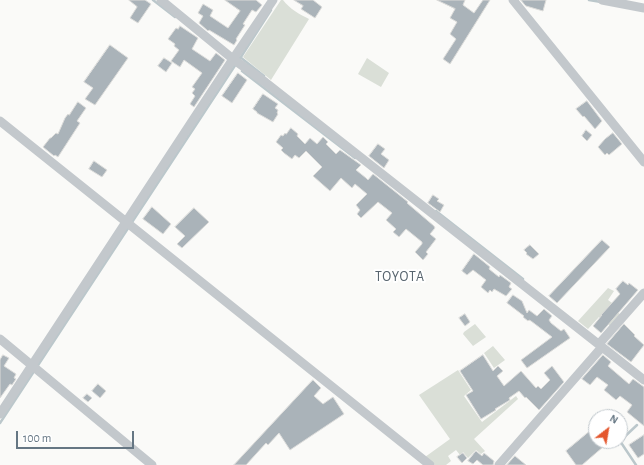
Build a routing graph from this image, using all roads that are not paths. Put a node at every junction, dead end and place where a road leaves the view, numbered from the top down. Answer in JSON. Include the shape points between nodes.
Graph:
{"nodes":[{"id":1,"x":161,"y":0,"type":"edge"},
{"id":2,"x":273,"y":0,"type":"edge"},
{"id":3,"x":513,"y":0,"type":"edge"},
{"id":4,"x":602,"y":0,"type":"edge"},
{"id":5,"x":644,"y":8,"type":"edge"},
{"id":6,"x":236,"y":60,"type":"junction"},
{"id":7,"x":0,"y":121,"type":"edge"},
{"id":8,"x":644,"y":162,"type":"edge"},
{"id":9,"x":128,"y":224,"type":"junction"},
{"id":10,"x":644,"y":293,"type":"edge"},
{"id":11,"x":0,"y":339,"type":"edge"},
{"id":12,"x":600,"y":348,"type":"junction"},
{"id":13,"x":35,"y":367,"type":"junction"},
{"id":14,"x":644,"y":380,"type":"edge"},
{"id":15,"x":0,"y":414,"type":"edge"},
{"id":16,"x":152,"y":465,"type":"edge"},
{"id":17,"x":430,"y":465,"type":"edge"},
{"id":18,"x":500,"y":465,"type":"edge"}],
"edges":[{"from":1,"to":6,"type":"street"},
{"from":2,"to":6,"type":"street"},
{"from":3,"to":8,"type":"street"},
{"from":4,"to":5,"type":"street"},
{"from":6,"to":9,"type":"street"},
{"from":6,"to":12,"type":"street"},
{"from":7,"to":9,"type":"street"},
{"from":9,"to":13,"type":"street"},
{"from":9,"to":17,"type":"street"},
{"from":10,"to":12,"type":"street"},
{"from":11,"to":13,"type":"street"},
{"from":12,"to":14,"type":"street"},
{"from":12,"to":18,"type":"street"},
{"from":13,"to":15,"type":"street"},
{"from":13,"to":16,"type":"street"}]}
